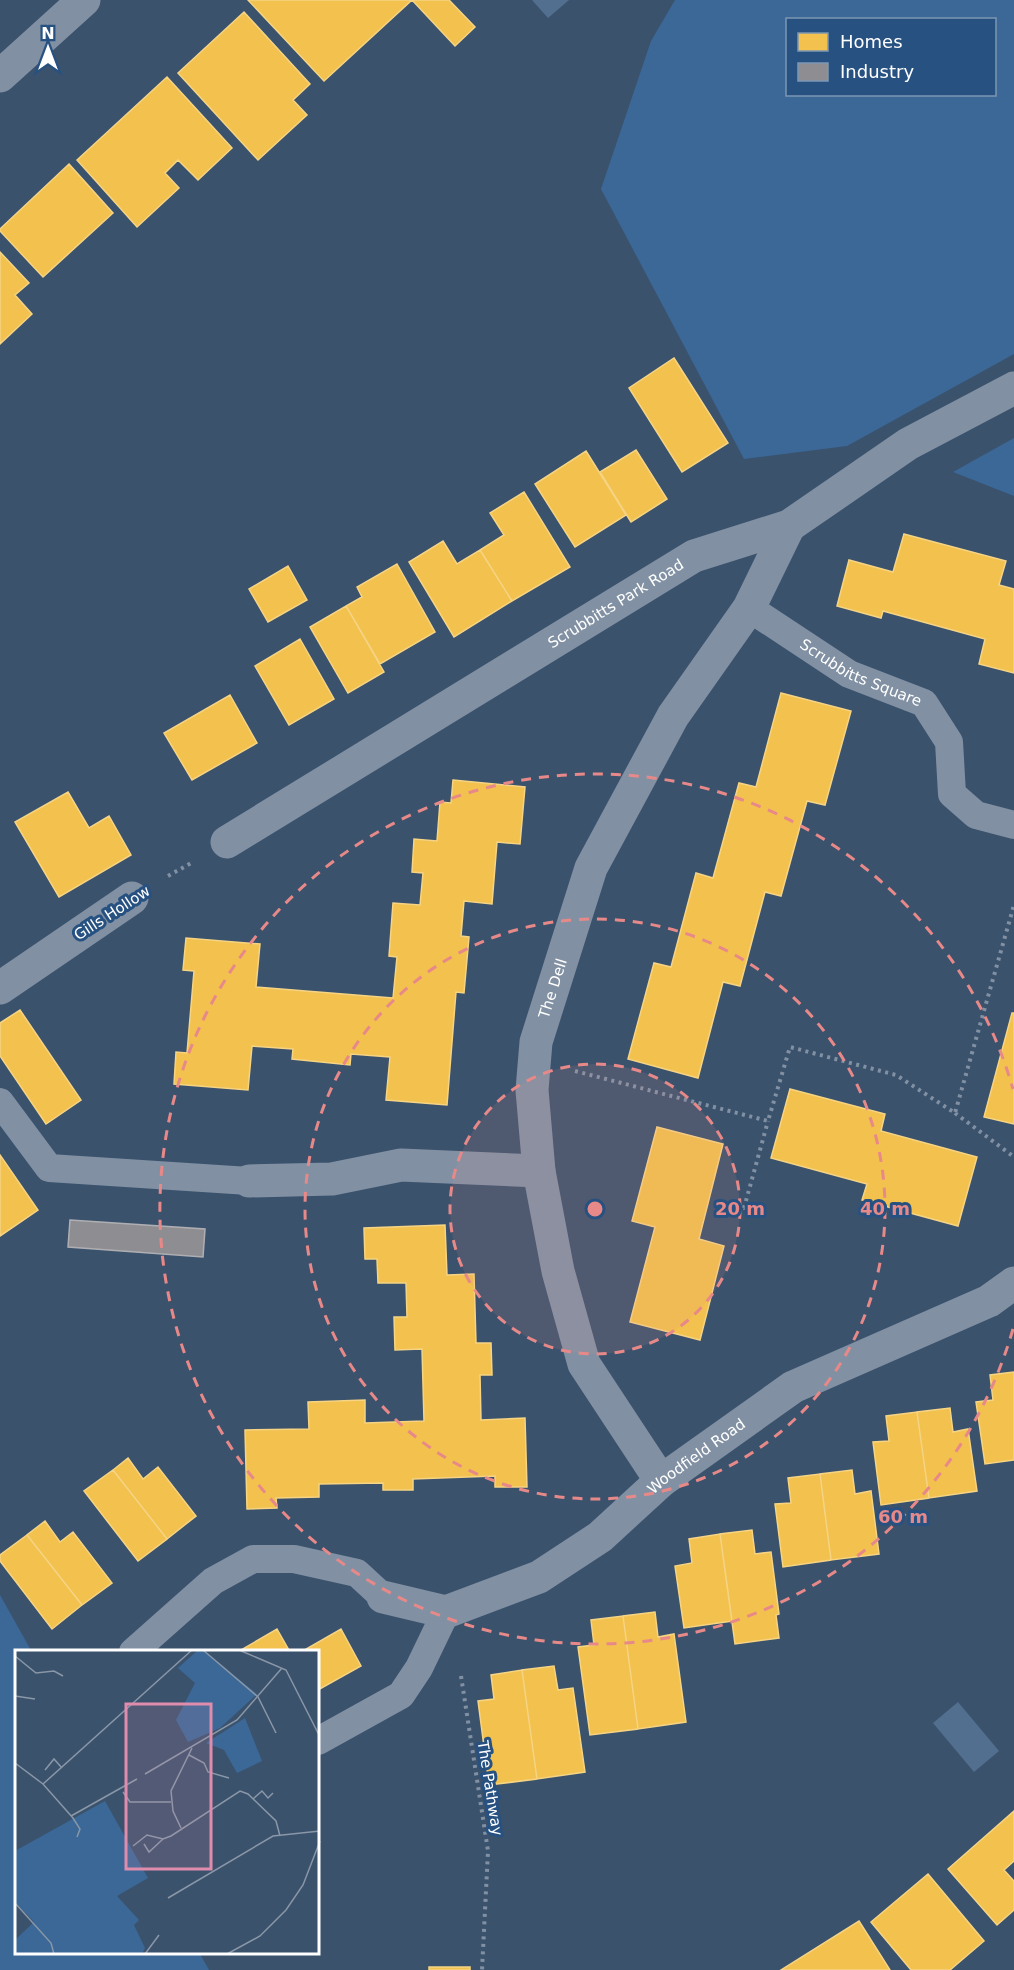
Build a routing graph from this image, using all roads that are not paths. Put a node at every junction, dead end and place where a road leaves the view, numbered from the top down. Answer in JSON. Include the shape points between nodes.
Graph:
{"nodes":[{"id":1,"x":84,"y":0,"type":"edge"},
{"id":2,"x":0,"y":76,"type":"edge"},
{"id":3,"x":1014,"y":388,"type":"edge"},
{"id":4,"x":789,"y":526,"type":"junction"},
{"id":5,"x":749,"y":608,"type":"junction"},
{"id":6,"x":1014,"y":825,"type":"edge"},
{"id":7,"x":227,"y":842,"type":"road end"},
{"id":8,"x":132,"y":898,"type":"road end"},
{"id":9,"x":0,"y":988,"type":"edge"},
{"id":10,"x":0,"y":1102,"type":"edge"},
{"id":11,"x":539,"y":1172,"type":"junction"},
{"id":12,"x":249,"y":1181,"type":"joint"},
{"id":13,"x":1014,"y":1283,"type":"edge"},
{"id":14,"x":661,"y":1481,"type":"junction"},
{"id":15,"x":383,"y":1597,"type":"joint"},
{"id":16,"x":446,"y":1612,"type":"junction"},
{"id":17,"x":134,"y":1650,"type":"edge"},
{"id":18,"x":320,"y":1740,"type":"edge"}],
"edges":[{"from":1,"to":2,"type":"street"},
{"from":3,"to":4,"type":"street","name":"Scrubbitts Park Road","via":[[908,444]]},
{"from":4,"to":5,"type":"street","name":"The Dell"},
{"from":4,"to":7,"type":"street","name":"Scrubbitts Park Road","via":[[694,556]]},
{"from":5,"to":6,"type":"lane","name":"Scrubbitts Square","via":[[849,674],[924,703],[949,742],[952,794],[976,815]]},
{"from":5,"to":11,"type":"street","name":"The Dell","via":[[673,716],[591,868],[536,1042],[532,1090]]},
{"from":8,"to":9,"type":"street","name":"Gills Hollow"},
{"from":10,"to":12,"type":"lane","via":[[49,1168]]},
{"from":11,"to":12,"type":"street","via":[[401,1165],[332,1179]]},
{"from":11,"to":14,"type":"street","name":"The Dell","via":[[558,1271],[585,1364]]},
{"from":13,"to":14,"type":"street","name":"Woodfield Road","via":[[989,1301],[794,1387]]},
{"from":14,"to":16,"type":"street","name":"Woodfield Road","via":[[600,1537],[539,1577]]},
{"from":15,"to":16,"type":"street"},
{"from":15,"to":17,"type":"lane","via":[[357,1573],[294,1559],[253,1559],[213,1581]]},
{"from":16,"to":18,"type":"lane","via":[[419,1668],[400,1695]]}]}
